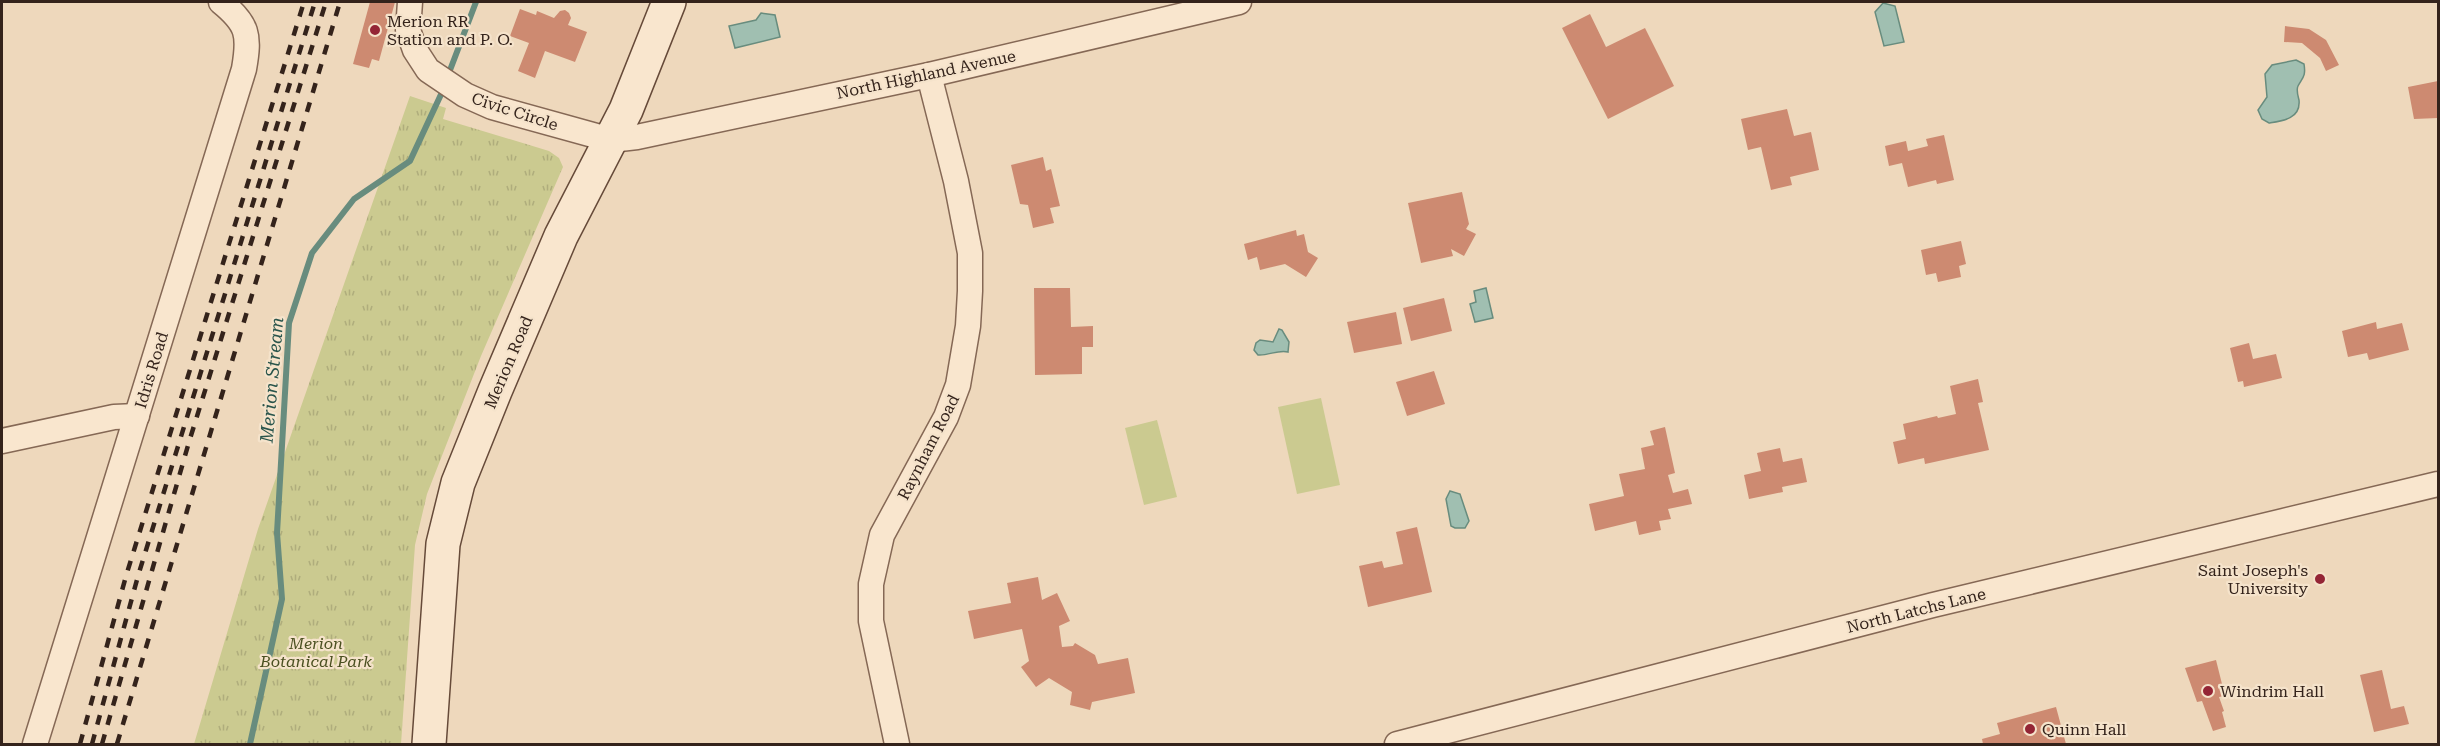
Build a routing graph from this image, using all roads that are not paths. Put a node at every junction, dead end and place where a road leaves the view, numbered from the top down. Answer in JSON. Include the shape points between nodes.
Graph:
{"nodes":[{"id":1,"x":221,"y":2,"type":"edge"},
{"id":2,"x":410,"y":2,"type":"edge"},
{"id":3,"x":669,"y":2,"type":"edge"},
{"id":4,"x":1239,"y":2,"type":"edge"},
{"id":5,"x":929,"y":75,"type":"junction"},
{"id":6,"x":611,"y":140,"type":"junction"},
{"id":7,"x":137,"y":416,"type":"junction"},
{"id":8,"x":2,"y":441,"type":"edge"},
{"id":9,"x":2439,"y":484,"type":"edge"},
{"id":10,"x":34,"y":744,"type":"edge"},
{"id":11,"x":429,"y":744,"type":"edge"},
{"id":12,"x":897,"y":744,"type":"edge"},
{"id":13,"x":1397,"y":744,"type":"edge"}],
"edges":[{"from":1,"to":7,"type":"street","name":"Idris Road","via":[[243,24],[247,52],[244,69]]},
{"from":2,"to":6,"type":"street","name":"Civic Circle","via":[[408,30],[415,50],[428,70],[444,82],[492,107]]},
{"from":3,"to":6,"type":"street","name":"Merion Road"},
{"from":4,"to":5,"type":"street","name":"North Highland Avenue"},
{"from":5,"to":6,"type":"street","name":"North Highland Avenue"},
{"from":5,"to":12,"type":"street","name":"Raynham Road","via":[[970,253],[970,291],[958,385],[946,417],[882,535],[871,584],[876,653]]},
{"from":6,"to":11,"type":"street","name":"Merion Road","via":[[557,246],[453,501],[442,555]]},
{"from":7,"to":8,"type":"street","via":[[114,417]]},
{"from":7,"to":10,"type":"street","name":"Idris Road"},
{"from":9,"to":13,"type":"street","name":"North Latchs Lane","via":[[1923,608]]}]}
